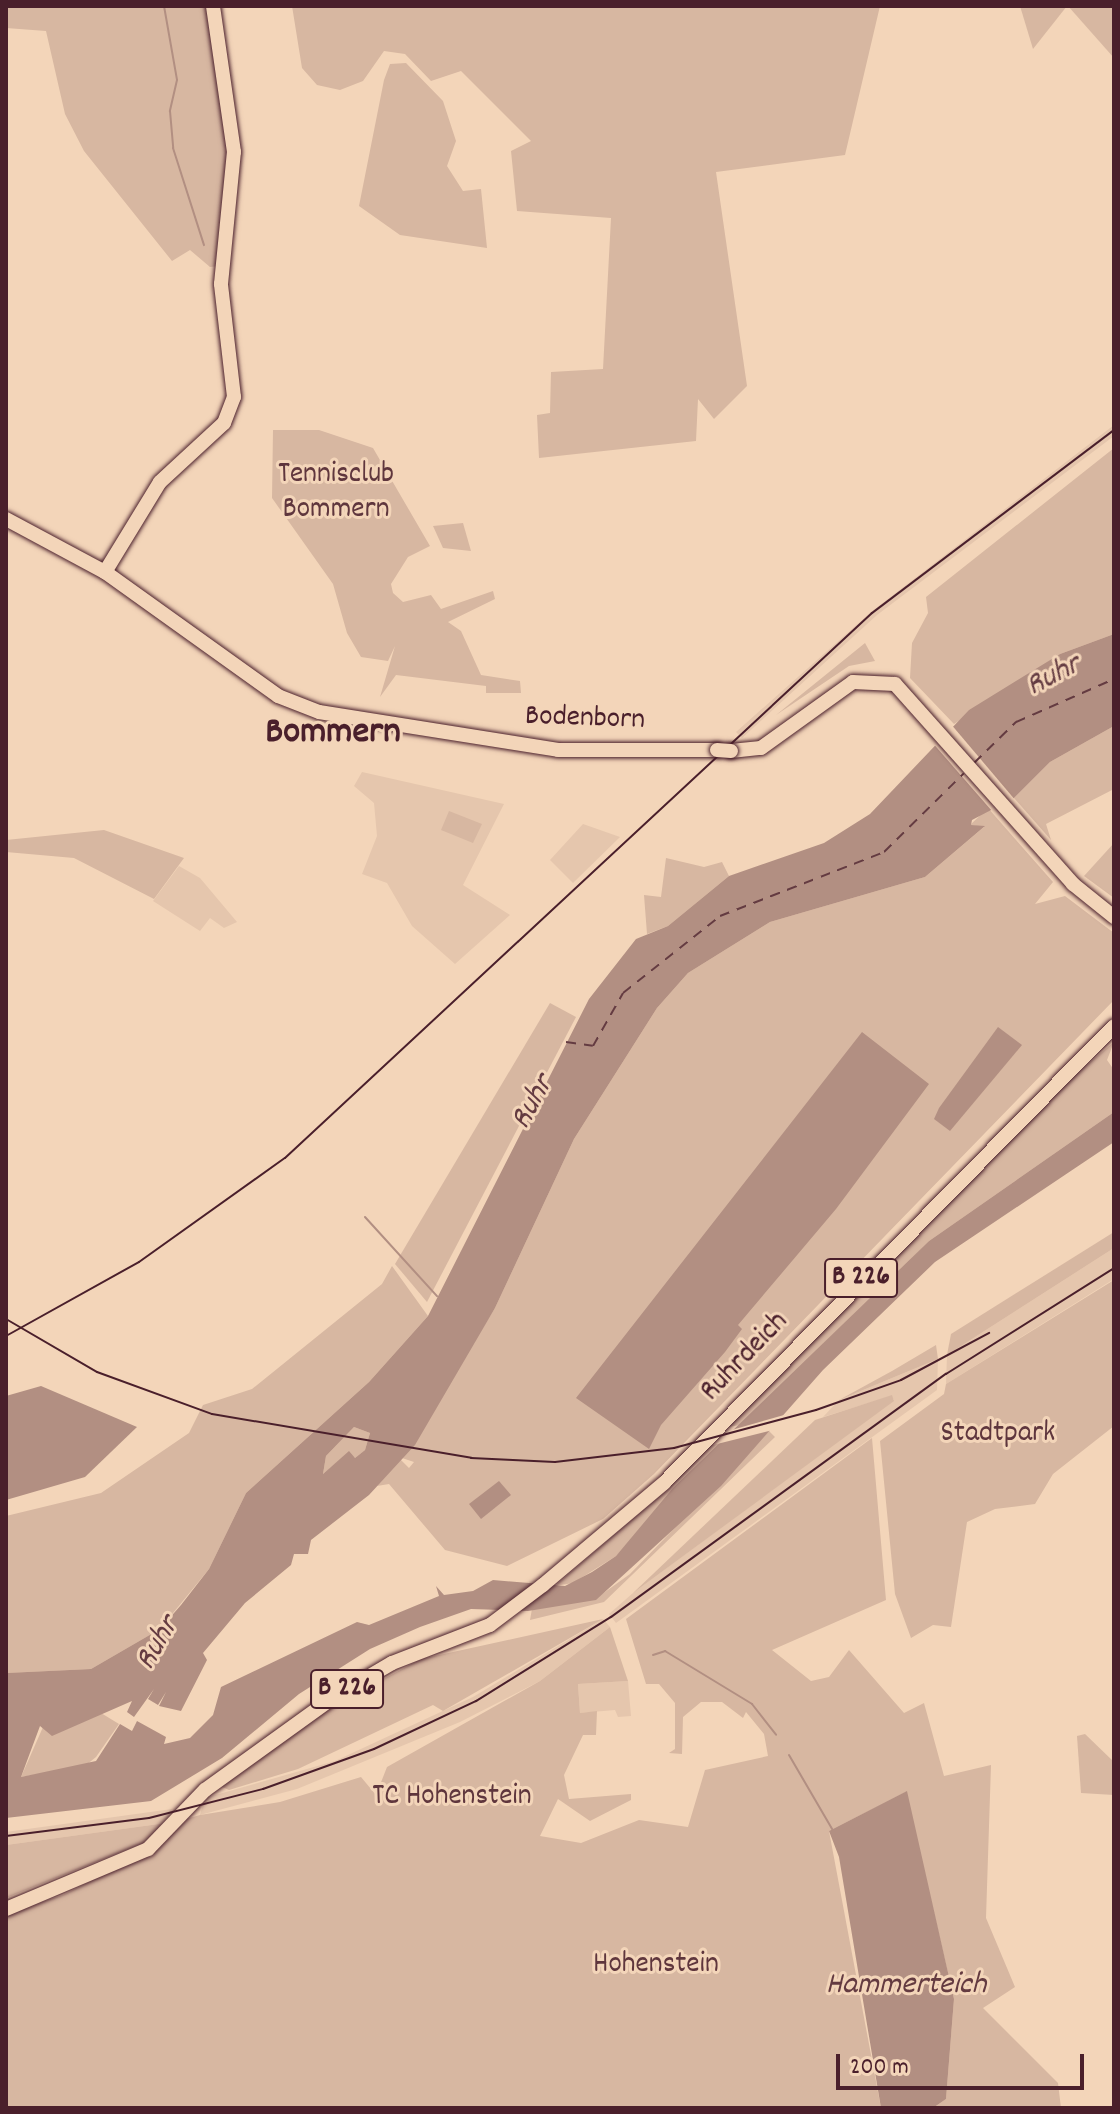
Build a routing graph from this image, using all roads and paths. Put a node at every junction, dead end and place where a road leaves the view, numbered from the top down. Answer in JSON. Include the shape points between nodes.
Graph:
{"nodes":[{"id":1,"x":213,"y":6,"type":"edge"},
{"id":2,"x":6,"y":519,"type":"edge"},
{"id":3,"x":105,"y":572,"type":"junction"},
{"id":4,"x":1114,"y":917,"type":"edge"},
{"id":5,"x":1114,"y":1026,"type":"edge"},
{"id":6,"x":6,"y":1909,"type":"edge"}],
"edges":[{"from":1,"to":3,"type":"main road","via":[[234,152],[221,284],[234,397],[224,423],[160,482]]},
{"from":2,"to":3,"type":"main road","name":"Bodenborn"},
{"from":3,"to":4,"type":"main road","name":"Bodenborn","bridge":true,"via":[[291,702],[350,720],[539,748],[761,748],[859,680],[895,684],[1086,898]]},
{"from":5,"to":6,"type":"main road","name":"Ruhrdeich","number":"B 226","via":[[664,1483],[509,1613],[392,1663],[334,1697],[205,1790],[148,1849]]}]}
